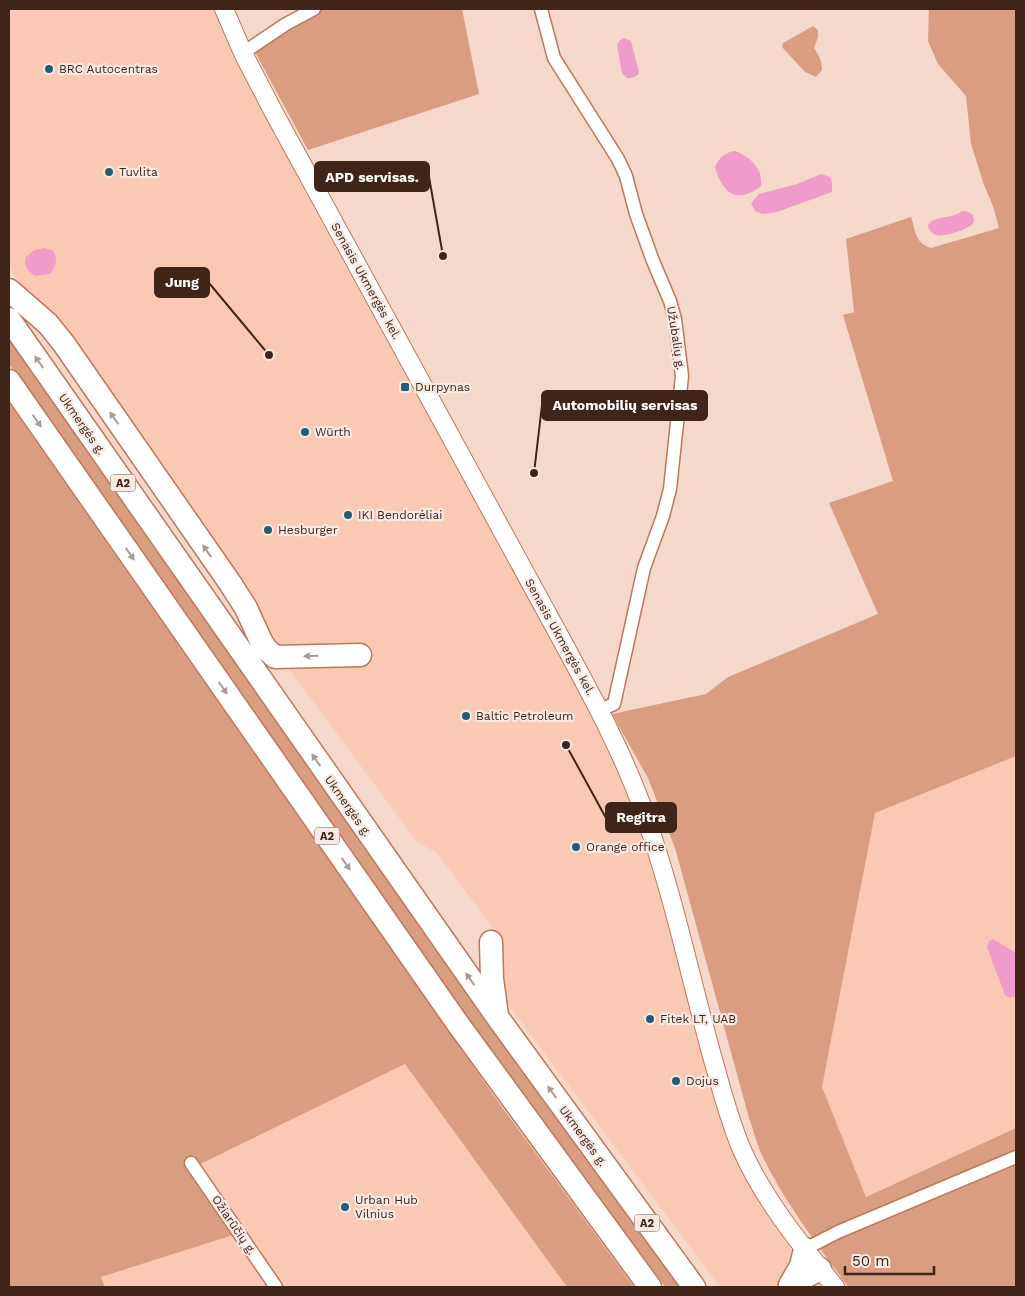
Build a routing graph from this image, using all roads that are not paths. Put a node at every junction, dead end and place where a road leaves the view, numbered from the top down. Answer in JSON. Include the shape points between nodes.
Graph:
{"nodes":[{"id":1,"x":224,"y":9,"type":"edge"},
{"id":2,"x":314,"y":9,"type":"edge"},
{"id":3,"x":541,"y":9,"type":"edge"},
{"id":4,"x":243,"y":53,"type":"junction"},
{"id":5,"x":9,"y":290,"type":"edge"},
{"id":6,"x":9,"y":320,"type":"edge"},
{"id":7,"x":9,"y":381,"type":"edge"},
{"id":8,"x":360,"y":654,"type":"dead end"},
{"id":9,"x":600,"y":710,"type":"junction"},
{"id":10,"x":491,"y":942,"type":"dead end"},
{"id":11,"x":498,"y":1018,"type":"junction"},
{"id":12,"x":1016,"y":1157,"type":"edge"},
{"id":13,"x":191,"y":1163,"type":"dead end"},
{"id":14,"x":805,"y":1249,"type":"junction"},
{"id":15,"x":672,"y":1258,"type":"junction"},
{"id":16,"x":820,"y":1269,"type":"junction"},
{"id":17,"x":792,"y":1286,"type":"edge"},
{"id":18,"x":276,"y":1287,"type":"edge"},
{"id":19,"x":650,"y":1287,"type":"edge"},
{"id":20,"x":694,"y":1287,"type":"edge"},
{"id":21,"x":707,"y":1287,"type":"edge"},
{"id":22,"x":835,"y":1287,"type":"edge"}],
"edges":[{"from":1,"to":4,"type":"main road","name":"Senasis Ukmergės kel."},
{"from":2,"to":4,"type":"street"},
{"from":3,"to":9,"type":"street","name":"Užubalių g.","via":[[554,58],[626,176],[639,222],[670,302],[682,376],[670,489],[644,568],[614,704]]},
{"from":4,"to":9,"type":"main road","name":"Senasis Ukmergės kel."},
{"from":8,"to":5,"type":"highway","one_way":true,"via":[[275,657],[266,649],[230,583],[64,344],[48,324]]},
{"from":11,"to":6,"type":"highway","name":"Ukmergės g.","number":"A2","one_way":true},
{"from":7,"to":19,"type":"highway","number":"A2","one_way":true,"via":[[453,1016]]},
{"from":9,"to":14,"type":"main road","name":"Senasis Ukmergės kel.","via":[[646,816],[726,1106],[742,1150],[765,1193]]},
{"from":10,"to":11,"type":"highway"},
{"from":15,"to":11,"type":"highway","name":"Ukmergės g.","number":"A2","one_way":true},
{"from":12,"to":14,"type":"street"},
{"from":13,"to":18,"type":"street","name":"Ožiarūčių g."},
{"from":14,"to":16,"type":"main road","name":"Senasis Ukmergės kel."},
{"from":14,"to":17,"type":"highway"},
{"from":15,"to":20,"type":"highway","name":"Ukmergės g.","number":"A2"},
{"from":15,"to":21,"type":"highway"},
{"from":16,"to":17,"type":"highway"},
{"from":16,"to":22,"type":"main road","name":"Senasis Ukmergės kel."}]}
